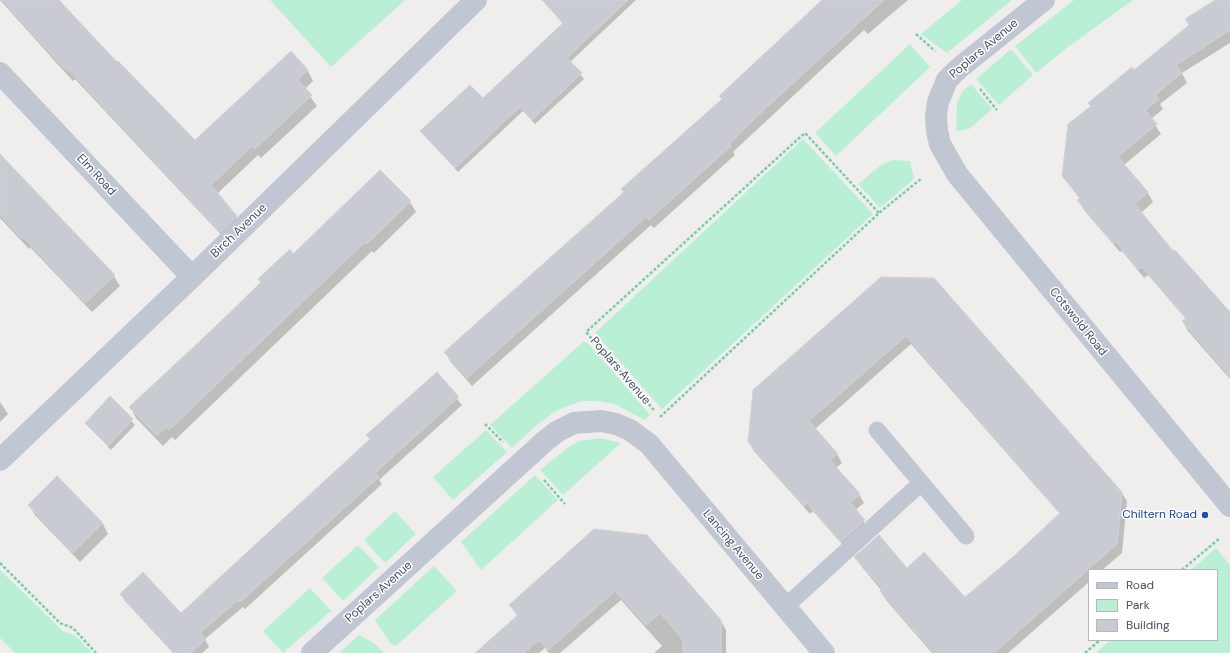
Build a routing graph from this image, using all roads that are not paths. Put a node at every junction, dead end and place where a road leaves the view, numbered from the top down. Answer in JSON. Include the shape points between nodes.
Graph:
{"nodes":[{"id":1,"x":476,"y":0,"type":"edge"},
{"id":2,"x":1044,"y":0,"type":"edge"},
{"id":3,"x":0,"y":74,"type":"edge"},
{"id":4,"x":937,"y":131,"type":"joint"},
{"id":5,"x":192,"y":277,"type":"junction"},
{"id":6,"x":877,"y":430,"type":"dead end"},
{"id":7,"x":642,"y":437,"type":"joint"},
{"id":8,"x":0,"y":460,"type":"edge"},
{"id":9,"x":921,"y":483,"type":"junction"},
{"id":10,"x":1230,"y":506,"type":"edge"},
{"id":11,"x":966,"y":536,"type":"dead end"},
{"id":12,"x":785,"y":607,"type":"junction"},
{"id":13,"x":312,"y":653,"type":"edge"},
{"id":14,"x":824,"y":653,"type":"edge"}],
"edges":[{"from":1,"to":5,"type":"street","name":"Birch Avenue"},
{"from":2,"to":4,"type":"street","name":"Poplars Avenue","via":[[947,80],[938,102]]},
{"from":3,"to":5,"type":"street","name":"Elm Road"},
{"from":4,"to":10,"type":"street","name":"Cotswold Road","via":[[946,157],[957,174]]},
{"from":5,"to":8,"type":"street","name":"Birch Avenue"},
{"from":6,"to":9,"type":"lane"},
{"from":7,"to":12,"type":"street","name":"Lancing Avenue"},
{"from":7,"to":13,"type":"street","name":"Poplars Avenue","via":[[620,426],[601,421],[574,424],[558,430]]},
{"from":9,"to":11,"type":"lane"},
{"from":9,"to":12,"type":"lane"},
{"from":12,"to":14,"type":"street","name":"Lancing Avenue"}]}
